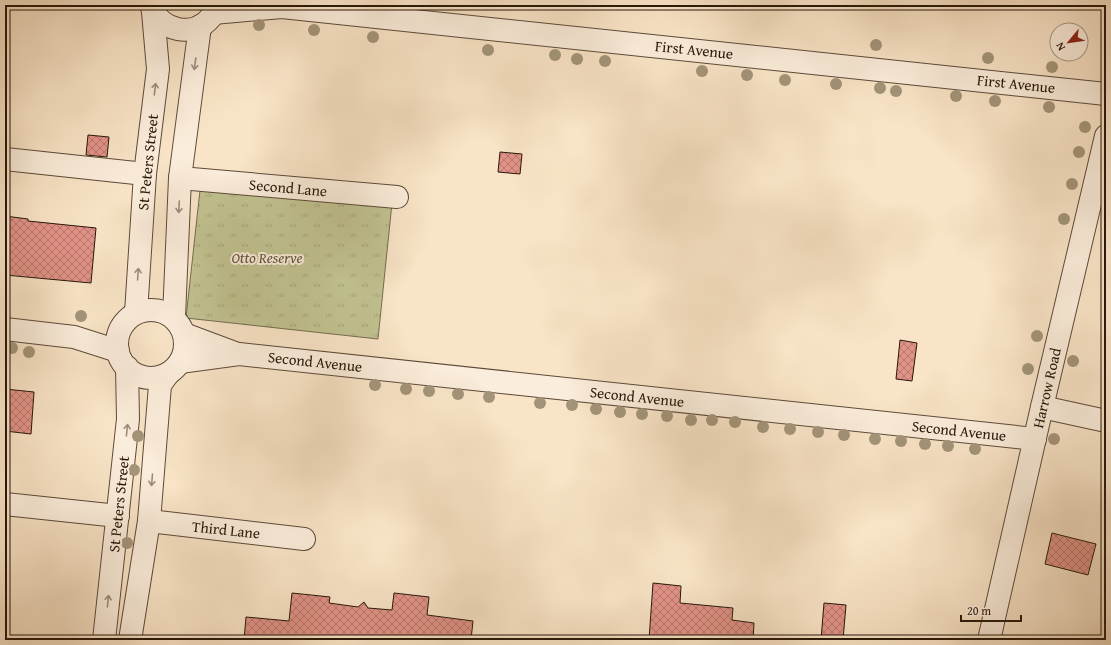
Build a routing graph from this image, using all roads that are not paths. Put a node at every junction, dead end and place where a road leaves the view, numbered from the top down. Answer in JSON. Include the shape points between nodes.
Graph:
{"nodes":[{"id":1,"x":278,"y":6,"type":"edge"},
{"id":2,"x":152,"y":9,"type":"edge"},
{"id":3,"x":363,"y":10,"type":"edge"},
{"id":4,"x":210,"y":14,"type":"edge"},
{"id":5,"x":1106,"y":94,"type":"edge"},
{"id":6,"x":1106,"y":136,"type":"edge"},
{"id":7,"x":5,"y":160,"type":"edge"},
{"id":8,"x":145,"y":174,"type":"junction"},
{"id":9,"x":180,"y":178,"type":"junction"},
{"id":10,"x":397,"y":197,"type":"dead end"},
{"id":11,"x":129,"y":320,"type":"junction"},
{"id":12,"x":179,"y":326,"type":"junction"},
{"id":13,"x":5,"y":329,"type":"edge"},
{"id":14,"x":74,"y":337,"type":"junction"},
{"id":15,"x":239,"y":354,"type":"junction"},
{"id":16,"x":123,"y":359,"type":"junction"},
{"id":17,"x":174,"y":368,"type":"junction"},
{"id":18,"x":1042,"y":407,"type":"junction"},
{"id":19,"x":1106,"y":421,"type":"edge"},
{"id":20,"x":1035,"y":439,"type":"junction"},
{"id":21,"x":5,"y":504,"type":"edge"},
{"id":22,"x":118,"y":516,"type":"junction"},
{"id":23,"x":149,"y":521,"type":"junction"},
{"id":24,"x":304,"y":539,"type":"dead end"},
{"id":25,"x":104,"y":640,"type":"edge"},
{"id":26,"x":130,"y":640,"type":"edge"},
{"id":27,"x":989,"y":640,"type":"edge"}],
"edges":[{"from":1,"to":3,"type":"street","name":"First Avenue"},
{"from":1,"to":4,"type":"street","name":"First Avenue"},
{"from":2,"to":4,"type":"street","name":"First Avenue","via":[[163,23],[174,29],[189,30]]},
{"from":8,"to":2,"type":"street","name":"St Peters Street","one_way":true,"via":[[158,68]]},
{"from":3,"to":5,"type":"street","name":"First Avenue"},
{"from":4,"to":9,"type":"street","one_way":true},
{"from":6,"to":18,"type":"street","name":"Harrow Road"},
{"from":7,"to":8,"type":"street"},
{"from":11,"to":8,"type":"street","name":"St Peters Street","one_way":true},
{"from":9,"to":10,"type":"street","name":"Second Lane"},
{"from":9,"to":12,"type":"street","one_way":true},
{"from":11,"to":12,"type":"street","via":[[149,309],[161,310],[167,312]]},
{"from":11,"to":14,"type":"street"},
{"from":11,"to":16,"type":"street","via":[[118,334],[117,347]]},
{"from":12,"to":15,"type":"street","name":"Second Avenue"},
{"from":12,"to":17,"type":"street","via":[[185,351]]},
{"from":13,"to":14,"type":"street"},
{"from":14,"to":16,"type":"street"},
{"from":15,"to":17,"type":"street","name":"Second Avenue"},
{"from":15,"to":20,"type":"street","name":"Second Avenue"},
{"from":16,"to":17,"type":"street","via":[[131,372],[142,377],[157,378]]},
{"from":22,"to":16,"type":"street","name":"St Peters Street","one_way":true,"via":[[128,419]]},
{"from":17,"to":23,"type":"street","name":"St Peters Street","one_way":true,"via":[[160,385]]},
{"from":18,"to":19,"type":"street"},
{"from":18,"to":20,"type":"street","name":"Harrow Road"},
{"from":20,"to":27,"type":"street","name":"Harrow Road"},
{"from":21,"to":22,"type":"street"},
{"from":25,"to":22,"type":"street","name":"St Peters Street","one_way":true},
{"from":23,"to":24,"type":"street","name":"Third Lane"},
{"from":23,"to":26,"type":"street","name":"St Peters Street"}]}
